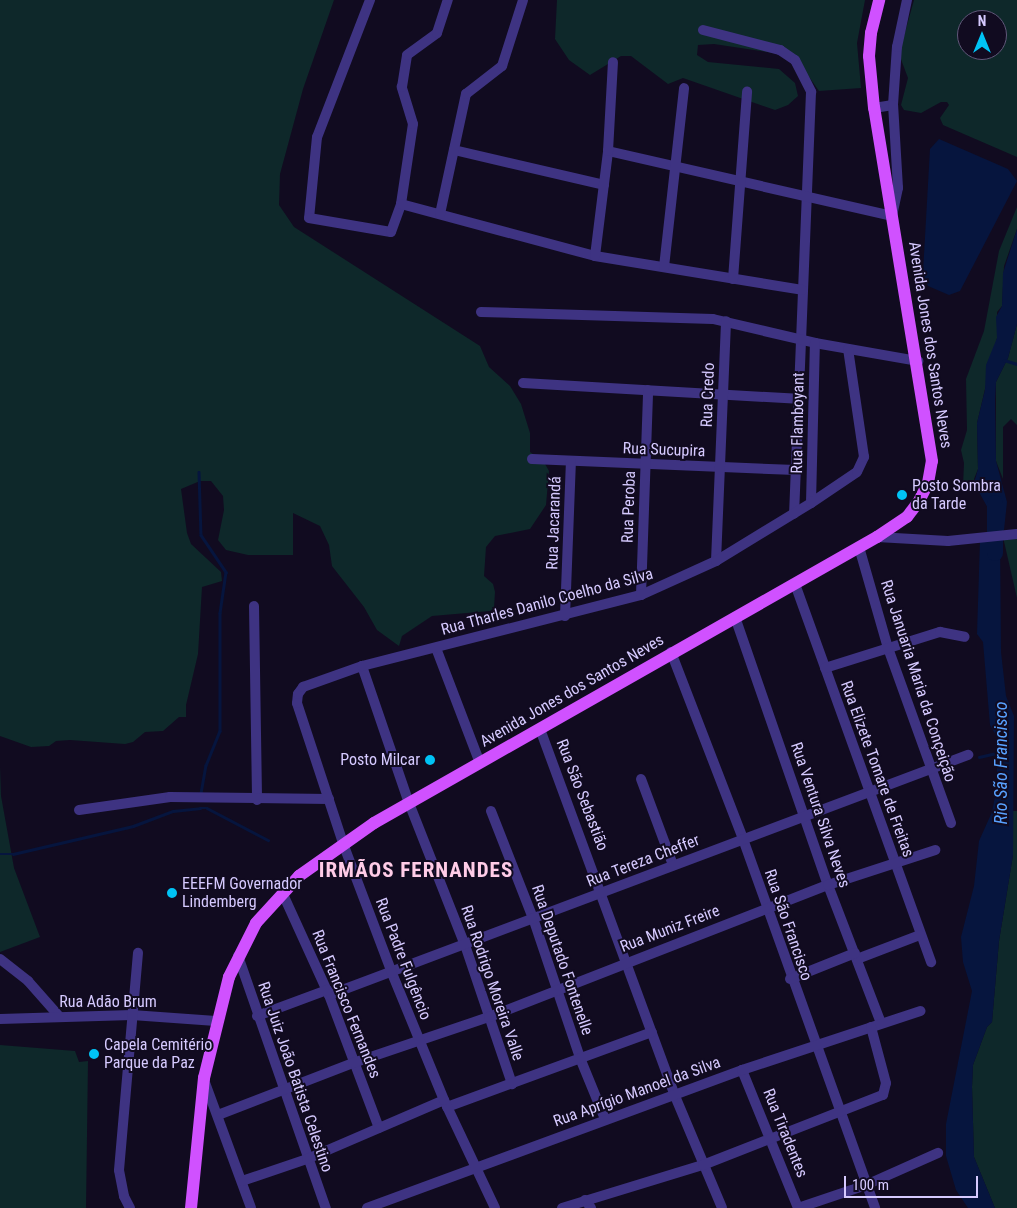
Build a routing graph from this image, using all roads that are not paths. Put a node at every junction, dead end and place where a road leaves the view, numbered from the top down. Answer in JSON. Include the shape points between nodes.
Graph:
{"nodes":[{"id":1,"x":370,"y":0,"type":"edge"},
{"id":2,"x":448,"y":0,"type":"edge"},
{"id":3,"x":523,"y":0,"type":"edge"},
{"id":4,"x":879,"y":0,"type":"edge"},
{"id":5,"x":907,"y":0,"type":"edge"},
{"id":6,"x":703,"y":30,"type":"dead end"},
{"id":7,"x":613,"y":62,"type":"dead end"},
{"id":8,"x":684,"y":88,"type":"dead end"},
{"id":9,"x":747,"y":92,"type":"dead end"},
{"id":10,"x":893,"y":105,"type":"junction"},
{"id":11,"x":874,"y":108,"type":"junction"},
{"id":12,"x":454,"y":150,"type":"junction"},
{"id":13,"x":608,"y":151,"type":"junction"},
{"id":14,"x":675,"y":166,"type":"junction"},
{"id":15,"x":742,"y":181,"type":"junction"},
{"id":16,"x":604,"y":185,"type":"junction"},
{"id":17,"x":808,"y":197,"type":"junction"},
{"id":18,"x":401,"y":204,"type":"junction"},
{"id":19,"x":440,"y":214,"type":"junction"},
{"id":20,"x":892,"y":216,"type":"junction"},
{"id":21,"x":595,"y":256,"type":"junction"},
{"id":22,"x":664,"y":267,"type":"junction"},
{"id":23,"x":733,"y":278,"type":"junction"},
{"id":24,"x":802,"y":290,"type":"junction"},
{"id":25,"x":481,"y":312,"type":"dead end"},
{"id":26,"x":726,"y":321,"type":"junction"},
{"id":27,"x":800,"y":338,"type":"junction"},
{"id":28,"x":815,"y":343,"type":"junction"},
{"id":29,"x":848,"y":348,"type":"junction"},
{"id":30,"x":918,"y":361,"type":"junction"},
{"id":31,"x":523,"y":383,"type":"dead end"},
{"id":32,"x":648,"y":390,"type":"junction"},
{"id":33,"x":722,"y":395,"type":"junction"},
{"id":34,"x":798,"y":399,"type":"junction"},
{"id":35,"x":532,"y":459,"type":"dead end"},
{"id":36,"x":571,"y":461,"type":"junction"},
{"id":37,"x":645,"y":465,"type":"junction"},
{"id":38,"x":720,"y":468,"type":"junction"},
{"id":39,"x":796,"y":470,"type":"junction"},
{"id":40,"x":811,"y":503,"type":"junction"},
{"id":41,"x":794,"y":514,"type":"junction"},
{"id":42,"x":1017,"y":534,"type":"edge"},
{"id":43,"x":877,"y":537,"type":"junction"},
{"id":44,"x":859,"y":547,"type":"junction"},
{"id":45,"x":716,"y":560,"type":"junction"},
{"id":46,"x":795,"y":584,"type":"junction"},
{"id":47,"x":641,"y":595,"type":"junction"},
{"id":48,"x":254,"y":606,"type":"dead end"},
{"id":49,"x":565,"y":616,"type":"junction"},
{"id":50,"x":735,"y":617,"type":"junction"},
{"id":51,"x":966,"y":637,"type":"dead end"},
{"id":52,"x":436,"y":648,"type":"junction"},
{"id":53,"x":888,"y":648,"type":"junction"},
{"id":54,"x":671,"y":652,"type":"junction"},
{"id":55,"x":362,"y":666,"type":"junction"},
{"id":56,"x":825,"y":668,"type":"junction"},
{"id":57,"x":304,"y":686,"type":"joint"},
{"id":58,"x":540,"y":729,"type":"junction"},
{"id":59,"x":968,"y":756,"type":"dead end"},
{"id":60,"x":480,"y":763,"type":"junction"},
{"id":61,"x":931,"y":770,"type":"junction"},
{"id":62,"x":641,"y":780,"type":"dead end"},
{"id":63,"x":869,"y":795,"type":"junction"},
{"id":64,"x":329,"y":799,"type":"junction"},
{"id":65,"x":257,"y":800,"type":"junction"},
{"id":66,"x":409,"y":803,"type":"junction"},
{"id":67,"x":78,"y":810,"type":"dead end"},
{"id":68,"x":491,"y":811,"type":"dead end"},
{"id":69,"x":805,"y":817,"type":"junction"},
{"id":70,"x":950,"y":823,"type":"dead end"},
{"id":71,"x":743,"y":839,"type":"junction"},
{"id":72,"x":343,"y":842,"type":"junction"},
{"id":73,"x":935,"y":850,"type":"dead end"},
{"id":74,"x":894,"y":862,"type":"junction"},
{"id":75,"x":673,"y":866,"type":"junction"},
{"id":76,"x":828,"y":885,"type":"junction"},
{"id":77,"x":282,"y":892,"type":"junction"},
{"id":78,"x":603,"y":892,"type":"junction"},
{"id":79,"x":766,"y":908,"type":"junction"},
{"id":80,"x":533,"y":918,"type":"junction"},
{"id":81,"x":920,"y":935,"type":"junction"},
{"id":82,"x":464,"y":944,"type":"junction"},
{"id":83,"x":138,"y":953,"type":"dead end"},
{"id":84,"x":238,"y":956,"type":"junction"},
{"id":85,"x":856,"y":956,"type":"junction"},
{"id":86,"x":0,"y":959,"type":"edge"},
{"id":87,"x":627,"y":961,"type":"junction"},
{"id":88,"x":931,"y":962,"type":"dead end"},
{"id":89,"x":392,"y":973,"type":"junction"},
{"id":90,"x":790,"y":979,"type":"junction"},
{"id":91,"x":558,"y":989,"type":"junction"},
{"id":92,"x":328,"y":993,"type":"junction"},
{"id":93,"x":920,"y":1011,"type":"dead end"},
{"id":94,"x":132,"y":1015,"type":"junction"},
{"id":95,"x":59,"y":1016,"type":"junction"},
{"id":96,"x":257,"y":1016,"type":"junction"},
{"id":97,"x":489,"y":1017,"type":"junction"},
{"id":98,"x":0,"y":1019,"type":"edge"},
{"id":99,"x":216,"y":1021,"type":"junction"},
{"id":100,"x":881,"y":1023,"type":"junction"},
{"id":101,"x":871,"y":1027,"type":"junction"},
{"id":102,"x":652,"y":1032,"type":"junction"},
{"id":103,"x":418,"y":1040,"type":"junction"},
{"id":104,"x":814,"y":1046,"type":"junction"},
{"id":105,"x":580,"y":1058,"type":"junction"},
{"id":106,"x":353,"y":1063,"type":"junction"},
{"id":107,"x":742,"y":1070,"type":"junction"},
{"id":108,"x":204,"y":1078,"type":"junction"},
{"id":109,"x":512,"y":1084,"type":"junction"},
{"id":110,"x":284,"y":1088,"type":"junction"},
{"id":111,"x":675,"y":1096,"type":"junction"},
{"id":112,"x":445,"y":1104,"type":"junction"},
{"id":113,"x":840,"y":1114,"type":"junction"},
{"id":114,"x":218,"y":1115,"type":"junction"},
{"id":115,"x":604,"y":1119,"type":"junction"},
{"id":116,"x":380,"y":1128,"type":"junction"},
{"id":117,"x":772,"y":1138,"type":"junction"},
{"id":118,"x":938,"y":1153,"type":"dead end"},
{"id":119,"x":307,"y":1159,"type":"junction"},
{"id":120,"x":703,"y":1165,"type":"junction"},
{"id":121,"x":476,"y":1166,"type":"junction"},
{"id":122,"x":242,"y":1180,"type":"junction"},
{"id":123,"x":866,"y":1185,"type":"junction"},
{"id":124,"x":588,"y":1204,"type":"edge"},
{"id":125,"x":130,"y":1208,"type":"edge"},
{"id":126,"x":190,"y":1208,"type":"edge"},
{"id":127,"x":251,"y":1208,"type":"edge"},
{"id":128,"x":326,"y":1208,"type":"edge"},
{"id":129,"x":367,"y":1208,"type":"edge"},
{"id":130,"x":494,"y":1208,"type":"edge"},
{"id":131,"x":562,"y":1208,"type":"edge"},
{"id":132,"x":722,"y":1208,"type":"edge"},
{"id":133,"x":798,"y":1208,"type":"edge"},
{"id":134,"x":875,"y":1208,"type":"edge"}],
"edges":[{"from":1,"to":18,"type":"street","via":[[317,137],[309,218],[391,232]]},
{"from":2,"to":18,"type":"street","via":[[437,33],[407,55],[402,86],[413,124]]},
{"from":3,"to":12,"type":"street","via":[[502,66],[466,94]]},
{"from":4,"to":11,"type":"main road","name":"Avenida Jones dos Santos Neves","via":[[869,56]]},
{"from":5,"to":10,"type":"street","via":[[897,47]]},
{"from":6,"to":17,"type":"street","via":[[780,50],[795,60],[802,70],[811,92]]},
{"from":7,"to":13,"type":"street"},
{"from":8,"to":14,"type":"street"},
{"from":9,"to":15,"type":"street"},
{"from":10,"to":11,"type":"street"},
{"from":10,"to":20,"type":"street","via":[[898,188]]},
{"from":11,"to":20,"type":"main road","name":"Avenida Jones dos Santos Neves"},
{"from":12,"to":16,"type":"street"},
{"from":12,"to":19,"type":"street"},
{"from":13,"to":14,"type":"street"},
{"from":13,"to":16,"type":"street"},
{"from":14,"to":15,"type":"street"},
{"from":14,"to":22,"type":"street"},
{"from":15,"to":17,"type":"street"},
{"from":15,"to":23,"type":"street"},
{"from":16,"to":21,"type":"street"},
{"from":17,"to":20,"type":"street"},
{"from":17,"to":24,"type":"street"},
{"from":18,"to":19,"type":"street"},
{"from":19,"to":21,"type":"street"},
{"from":20,"to":30,"type":"main road","name":"Avenida Jones dos Santos Neves"},
{"from":21,"to":22,"type":"street"},
{"from":22,"to":23,"type":"street"},
{"from":23,"to":24,"type":"street"},
{"from":24,"to":27,"type":"street"},
{"from":25,"to":26,"type":"street"},
{"from":26,"to":27,"type":"street"},
{"from":26,"to":33,"type":"street","name":"Rua Credo"},
{"from":27,"to":28,"type":"street"},
{"from":27,"to":34,"type":"street"},
{"from":28,"to":29,"type":"street"},
{"from":28,"to":40,"type":"street","name":"Rua Flamboyant"},
{"from":29,"to":30,"type":"street"},
{"from":29,"to":40,"type":"street","name":"Rua Tharles Danilo Coelho da Silva","via":[[864,457],[857,472]]},
{"from":30,"to":43,"type":"main road","name":"Avenida Jones dos Santos Neves","via":[[932,461],[928,483],[907,517]]},
{"from":31,"to":32,"type":"street"},
{"from":32,"to":33,"type":"street"},
{"from":32,"to":37,"type":"street","name":"Rua Peroba"},
{"from":33,"to":34,"type":"street"},
{"from":33,"to":38,"type":"street","name":"Rua Credo"},
{"from":34,"to":39,"type":"street"},
{"from":35,"to":36,"type":"street","name":"Rua Sucupira"},
{"from":36,"to":37,"type":"street","name":"Rua Sucupira"},
{"from":36,"to":49,"type":"street","name":"Rua Jacarandá"},
{"from":37,"to":38,"type":"street","name":"Rua Sucupira"},
{"from":37,"to":47,"type":"street","name":"Rua Peroba"},
{"from":38,"to":39,"type":"street","name":"Rua Sucupira"},
{"from":38,"to":45,"type":"street","name":"Rua Credo"},
{"from":39,"to":41,"type":"street"},
{"from":40,"to":41,"type":"street","name":"Rua Tharles Danilo Coelho da Silva"},
{"from":41,"to":45,"type":"street","name":"Rua Tharles Danilo Coelho da Silva"},
{"from":42,"to":43,"type":"street","via":[[948,540]]},
{"from":43,"to":44,"type":"main road","name":"Avenida Jones dos Santos Neves"},
{"from":44,"to":46,"type":"main road","name":"Avenida Jones dos Santos Neves"},
{"from":44,"to":53,"type":"street","name":"Rua Januaria Maria da Conçeição"},
{"from":45,"to":47,"type":"street","name":"Rua Tharles Danilo Coelho da Silva"},
{"from":46,"to":50,"type":"main road","name":"Avenida Jones dos Santos Neves"},
{"from":46,"to":56,"type":"street","name":"Rua Elizete Tomare de Freitas"},
{"from":47,"to":49,"type":"street","name":"Rua Tharles Danilo Coelho da Silva"},
{"from":48,"to":65,"type":"street"},
{"from":49,"to":52,"type":"street","name":"Rua Tharles Danilo Coelho da Silva"},
{"from":50,"to":54,"type":"main road","name":"Avenida Jones dos Santos Neves"},
{"from":50,"to":69,"type":"street","name":"Rua Ventura Silva Neves"},
{"from":51,"to":53,"type":"street","via":[[946,631]]},
{"from":52,"to":55,"type":"street","name":"Rua Tharles Danilo Coelho da Silva"},
{"from":52,"to":60,"type":"street"},
{"from":53,"to":56,"type":"street"},
{"from":53,"to":61,"type":"street","name":"Rua Januaria Maria da Conçeição"},
{"from":54,"to":58,"type":"main road","name":"Avenida Jones dos Santos Neves"},
{"from":54,"to":71,"type":"street","name":"Rua São Francisco"},
{"from":55,"to":57,"type":"street","name":"Rua Tharles Danilo Coelho da Silva"},
{"from":55,"to":66,"type":"street","name":"Rua Rodrigo Moreira Valle"},
{"from":56,"to":63,"type":"street","name":"Rua Elizete Tomare de Freitas"},
{"from":57,"to":64,"type":"street","name":"Rua Padre Fulgêncio","via":[[298,694],[297,703]]},
{"from":58,"to":60,"type":"main road","name":"Avenida Jones dos Santos Neves"},
{"from":58,"to":78,"type":"street","name":"Rua São Sebastião"},
{"from":59,"to":61,"type":"street","name":"Rua Tereza Cheffer"},
{"from":60,"to":66,"type":"main road","name":"Avenida Jones dos Santos Neves"},
{"from":61,"to":63,"type":"street","name":"Rua Tereza Cheffer"},
{"from":61,"to":70,"type":"street","name":"Rua Januaria Maria da Conçeição"},
{"from":62,"to":75,"type":"street"},
{"from":63,"to":69,"type":"street","name":"Rua Tereza Cheffer"},
{"from":63,"to":74,"type":"street","name":"Rua Elizete Tomare de Freitas"},
{"from":64,"to":65,"type":"street"},
{"from":64,"to":72,"type":"street","name":"Rua Padre Fulgêncio"},
{"from":65,"to":67,"type":"street","via":[[161,797]]},
{"from":66,"to":72,"type":"main road","name":"Avenida Jones dos Santos Neves"},
{"from":66,"to":82,"type":"street","name":"Rua Rodrigo Moreira Valle"},
{"from":68,"to":80,"type":"street","name":"Rua Deputado Fontenelle"},
{"from":69,"to":71,"type":"street","name":"Rua Tereza Cheffer"},
{"from":69,"to":76,"type":"street","name":"Rua Ventura Silva Neves"},
{"from":71,"to":75,"type":"street","name":"Rua Tereza Cheffer"},
{"from":71,"to":79,"type":"street","name":"Rua São Francisco"},
{"from":72,"to":77,"type":"main road","name":"Avenida Jones dos Santos Neves"},
{"from":72,"to":89,"type":"street","name":"Rua Padre Fulgêncio"},
{"from":73,"to":74,"type":"street","name":"Rua Muniz Freire"},
{"from":74,"to":76,"type":"street","name":"Rua Muniz Freire"},
{"from":74,"to":81,"type":"street","name":"Rua Elizete Tomare de Freitas"},
{"from":75,"to":78,"type":"street","name":"Rua Tereza Cheffer"},
{"from":76,"to":79,"type":"street","name":"Rua Muniz Freire"},
{"from":76,"to":85,"type":"street","name":"Rua Ventura Silva Neves"},
{"from":77,"to":84,"type":"main road","name":"Avenida Jones dos Santos Neves","via":[[256,923]]},
{"from":77,"to":92,"type":"street","name":"Rua Francisco Fernandes"},
{"from":78,"to":80,"type":"street","name":"Rua Tereza Cheffer"},
{"from":78,"to":87,"type":"street","name":"Rua São Sebastião"},
{"from":79,"to":87,"type":"street","name":"Rua Muniz Freire"},
{"from":79,"to":90,"type":"street","name":"Rua São Francisco"},
{"from":80,"to":82,"type":"street","name":"Rua Tereza Cheffer"},
{"from":80,"to":91,"type":"street","name":"Rua Deputado Fontenelle"},
{"from":81,"to":85,"type":"street"},
{"from":81,"to":88,"type":"street","name":"Rua Elizete Tomare de Freitas"},
{"from":82,"to":89,"type":"street","name":"Rua Tereza Cheffer"},
{"from":82,"to":97,"type":"street","name":"Rua Rodrigo Moreira Valle"},
{"from":83,"to":94,"type":"street"},
{"from":84,"to":96,"type":"street","name":"Rua Juiz João Batista Celestino"},
{"from":84,"to":99,"type":"main road","name":"Avenida Jones dos Santos Neves"},
{"from":85,"to":90,"type":"street"},
{"from":85,"to":100,"type":"street","name":"Rua Ventura Silva Neves"},
{"from":86,"to":95,"type":"street","via":[[28,981]]},
{"from":87,"to":91,"type":"street","name":"Rua Muniz Freire"},
{"from":87,"to":102,"type":"street","name":"Rua São Sebastião"},
{"from":89,"to":92,"type":"street","name":"Rua Tereza Cheffer"},
{"from":89,"to":103,"type":"street","name":"Rua Padre Fulgêncio"},
{"from":90,"to":104,"type":"street","name":"Rua São Francisco"},
{"from":91,"to":97,"type":"street","name":"Rua Muniz Freire"},
{"from":91,"to":105,"type":"street","name":"Rua Deputado Fontenelle"},
{"from":92,"to":96,"type":"street","name":"Rua Tereza Cheffer"},
{"from":92,"to":106,"type":"street","name":"Rua Francisco Fernandes"},
{"from":93,"to":100,"type":"street","name":"Rua Aprígio Manoel da Silva"},
{"from":94,"to":95,"type":"street","name":"Rua Adão Brum"},
{"from":94,"to":99,"type":"street","name":"Rua Adão Brum"},
{"from":94,"to":125,"type":"street","via":[[119,1170]]},
{"from":95,"to":98,"type":"street","name":"Rua Adão Brum"},
{"from":96,"to":110,"type":"street","name":"Rua Juiz João Batista Celestino"},
{"from":97,"to":103,"type":"street","name":"Rua Muniz Freire"},
{"from":97,"to":109,"type":"street","name":"Rua Rodrigo Moreira Valle"},
{"from":99,"to":108,"type":"main road","name":"Avenida Jones dos Santos Neves"},
{"from":100,"to":101,"type":"street","name":"Rua Aprígio Manoel da Silva"},
{"from":101,"to":104,"type":"street","name":"Rua Aprígio Manoel da Silva"},
{"from":101,"to":113,"type":"street","via":[[886,1083],[883,1095]]},
{"from":102,"to":105,"type":"street"},
{"from":102,"to":111,"type":"street","name":"Rua São Sebastião"},
{"from":103,"to":106,"type":"street","name":"Rua Muniz Freire"},
{"from":103,"to":112,"type":"street","name":"Rua Padre Fulgêncio"},
{"from":104,"to":107,"type":"street","name":"Rua Aprígio Manoel da Silva"},
{"from":104,"to":113,"type":"street","name":"Rua São Francisco"},
{"from":105,"to":109,"type":"street"},
{"from":105,"to":115,"type":"street","name":"Rua Deputado Fontenelle"},
{"from":106,"to":110,"type":"street","name":"Rua Muniz Freire"},
{"from":106,"to":116,"type":"street","name":"Rua Francisco Fernandes"},
{"from":107,"to":111,"type":"street","name":"Rua Aprígio Manoel da Silva"},
{"from":107,"to":117,"type":"street","name":"Rua Tiradentes"},
{"from":108,"to":114,"type":"street"},
{"from":108,"to":126,"type":"main road","name":"Avenida Jones dos Santos Neves"},
{"from":109,"to":112,"type":"street"},
{"from":110,"to":114,"type":"street","name":"Rua Muniz Freire"},
{"from":110,"to":119,"type":"street","name":"Rua Juiz João Batista Celestino"},
{"from":111,"to":115,"type":"street","name":"Rua Aprígio Manoel da Silva"},
{"from":111,"to":120,"type":"street","name":"Rua São Sebastião"},
{"from":112,"to":116,"type":"street"},
{"from":112,"to":121,"type":"street","name":"Rua Padre Fulgêncio"},
{"from":113,"to":117,"type":"street"},
{"from":113,"to":123,"type":"street","name":"Rua São Francisco"},
{"from":114,"to":122,"type":"street"},
{"from":115,"to":121,"type":"street","name":"Rua Aprígio Manoel da Silva"},
{"from":116,"to":119,"type":"street"},
{"from":117,"to":120,"type":"street"},
{"from":117,"to":133,"type":"street","name":"Rua Tiradentes"},
{"from":118,"to":123,"type":"street"},
{"from":119,"to":122,"type":"street"},
{"from":119,"to":128,"type":"street","name":"Rua Juiz João Batista Celestino"},
{"from":120,"to":124,"type":"street"},
{"from":120,"to":132,"type":"street","name":"Rua São Sebastião"},
{"from":121,"to":129,"type":"street","name":"Rua Aprígio Manoel da Silva"},
{"from":121,"to":130,"type":"street","name":"Rua Padre Fulgêncio"},
{"from":122,"to":127,"type":"street"},
{"from":123,"to":133,"type":"street"},
{"from":123,"to":134,"type":"street","name":"Rua São Francisco"},
{"from":124,"to":131,"type":"street"}]}
